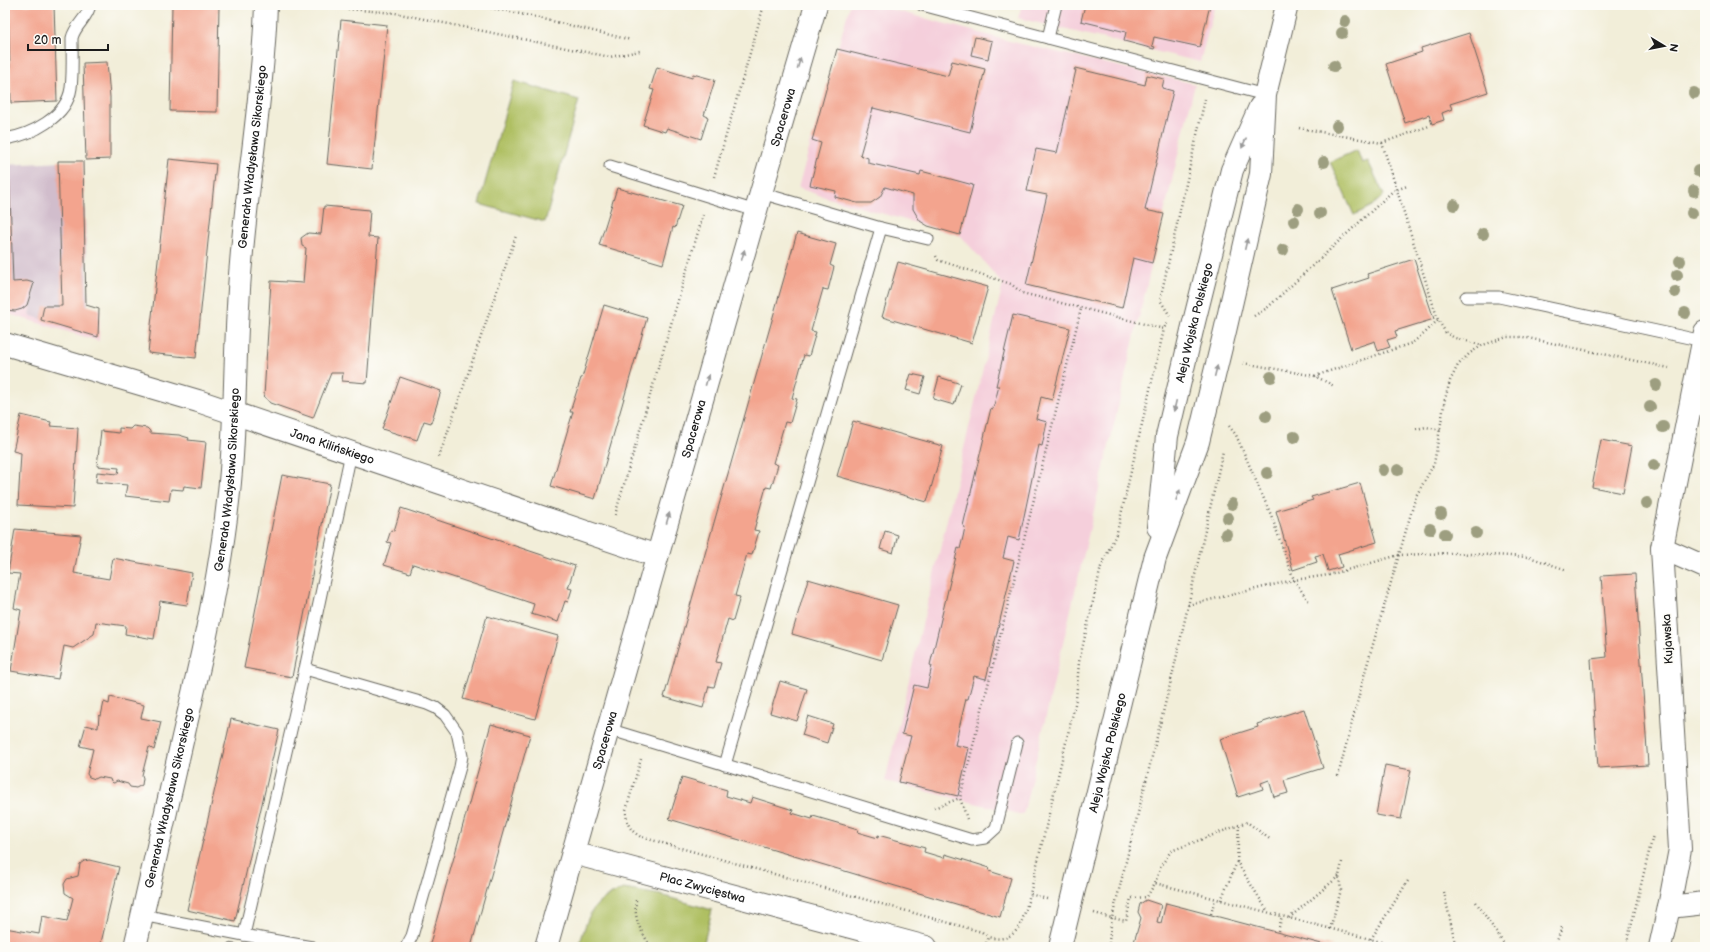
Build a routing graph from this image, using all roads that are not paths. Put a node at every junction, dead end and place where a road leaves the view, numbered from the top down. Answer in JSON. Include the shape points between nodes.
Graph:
{"nodes":[{"id":1,"x":90,"y":5,"type":"edge"},
{"id":2,"x":266,"y":5,"type":"edge"},
{"id":3,"x":816,"y":5,"type":"edge"},
{"id":4,"x":922,"y":5,"type":"edge"},
{"id":5,"x":1056,"y":5,"type":"edge"},
{"id":6,"x":1284,"y":6,"type":"edge"},
{"id":7,"x":1048,"y":38,"type":"junction"},
{"id":8,"x":1266,"y":95,"type":"junction"},
{"id":9,"x":5,"y":139,"type":"edge"},
{"id":10,"x":610,"y":166,"type":"dead end"},
{"id":11,"x":758,"y":202,"type":"junction"},
{"id":12,"x":881,"y":228,"type":"junction"},
{"id":13,"x":928,"y":239,"type":"road end"},
{"id":14,"x":1466,"y":297,"type":"dead end"},
{"id":15,"x":1704,"y":337,"type":"edge"},
{"id":16,"x":5,"y":344,"type":"edge"},
{"id":17,"x":233,"y":414,"type":"junction"},
{"id":18,"x":351,"y":454,"type":"junction"},
{"id":19,"x":1662,"y":548,"type":"junction"},
{"id":20,"x":657,"y":556,"type":"junction"},
{"id":21,"x":1154,"y":558,"type":"junction"},
{"id":22,"x":1705,"y":567,"type":"edge"},
{"id":23,"x":305,"y":669,"type":"junction"},
{"id":24,"x":608,"y":729,"type":"junction"},
{"id":25,"x":1017,"y":743,"type":"dead end"},
{"id":26,"x":725,"y":764,"type":"junction"},
{"id":27,"x":573,"y":853,"type":"junction"},
{"id":28,"x":1705,"y":904,"type":"edge"},
{"id":29,"x":1669,"y":907,"type":"junction"},
{"id":30,"x":142,"y":915,"type":"junction"},
{"id":31,"x":244,"y":935,"type":"junction"},
{"id":32,"x":135,"y":947,"type":"edge"},
{"id":33,"x":312,"y":947,"type":"edge"},
{"id":34,"x":406,"y":947,"type":"edge"},
{"id":35,"x":546,"y":947,"type":"edge"},
{"id":36,"x":926,"y":947,"type":"edge"},
{"id":37,"x":1060,"y":947,"type":"edge"},
{"id":38,"x":1660,"y":947,"type":"edge"}],
"edges":[{"from":1,"to":9,"type":"lane","via":[[72,38],[71,89],[62,111],[33,130],[18,137]]},
{"from":2,"to":17,"type":"street","name":"Generała Władysława Sikorskiego","via":[[262,78],[241,262]]},
{"from":11,"to":3,"type":"street","name":"Spacerowa","one_way":true},
{"from":4,"to":7,"type":"lane"},
{"from":5,"to":7,"type":"lane"},
{"from":6,"to":8,"type":"street","name":"Aleja Wojska Polskiego"},
{"from":7,"to":8,"type":"lane"},
{"from":21,"to":8,"type":"street","name":"Aleja Wojska Polskiego","one_way":true,"via":[[1198,442],[1236,288],[1261,174]]},
{"from":8,"to":21,"type":"street","name":"Aleja Wojska Polskiego","one_way":true,"via":[[1232,170],[1194,322],[1167,436]]},
{"from":10,"to":11,"type":"lane","via":[[709,196]]},
{"from":11,"to":12,"type":"lane"},
{"from":20,"to":11,"type":"street","name":"Spacerowa","one_way":true},
{"from":12,"to":13,"type":"lane"},
{"from":12,"to":26,"type":"lane"},
{"from":14,"to":15,"type":"lane","via":[[1499,297]]},
{"from":15,"to":19,"type":"street","name":"Kujawska"},
{"from":16,"to":17,"type":"street","name":"Jana Kilińskiego","via":[[198,401]]},
{"from":17,"to":18,"type":"street","name":"Jana Kilińskiego"},
{"from":17,"to":30,"type":"street","name":"Generała Władysława Sikorskiego","via":[[232,457],[213,606]]},
{"from":18,"to":20,"type":"street","name":"Jana Kilińskiego"},
{"from":18,"to":23,"type":"lane"},
{"from":19,"to":22,"type":"street"},
{"from":19,"to":29,"type":"street","name":"Kujawska","via":[[1680,849]]},
{"from":20,"to":24,"type":"street","name":"Spacerowa"},
{"from":21,"to":37,"type":"street","name":"Aleja Wojska Polskiego"},
{"from":23,"to":31,"type":"lane"},
{"from":23,"to":34,"type":"lane","via":[[427,704],[445,715],[461,743],[460,767],[412,936]]},
{"from":24,"to":26,"type":"lane"},
{"from":24,"to":27,"type":"street","name":"Spacerowa"},
{"from":25,"to":26,"type":"lane","via":[[996,828],[985,838],[972,840]]},
{"from":27,"to":35,"type":"street"},
{"from":27,"to":36,"type":"street","name":"Plac Zwycięstwa"},
{"from":28,"to":29,"type":"street"},
{"from":29,"to":38,"type":"street","name":"Kujawska"},
{"from":30,"to":31,"type":"lane"},
{"from":30,"to":32,"type":"street","name":"Generała Władysława Sikorskiego"},
{"from":31,"to":33,"type":"lane"}]}
